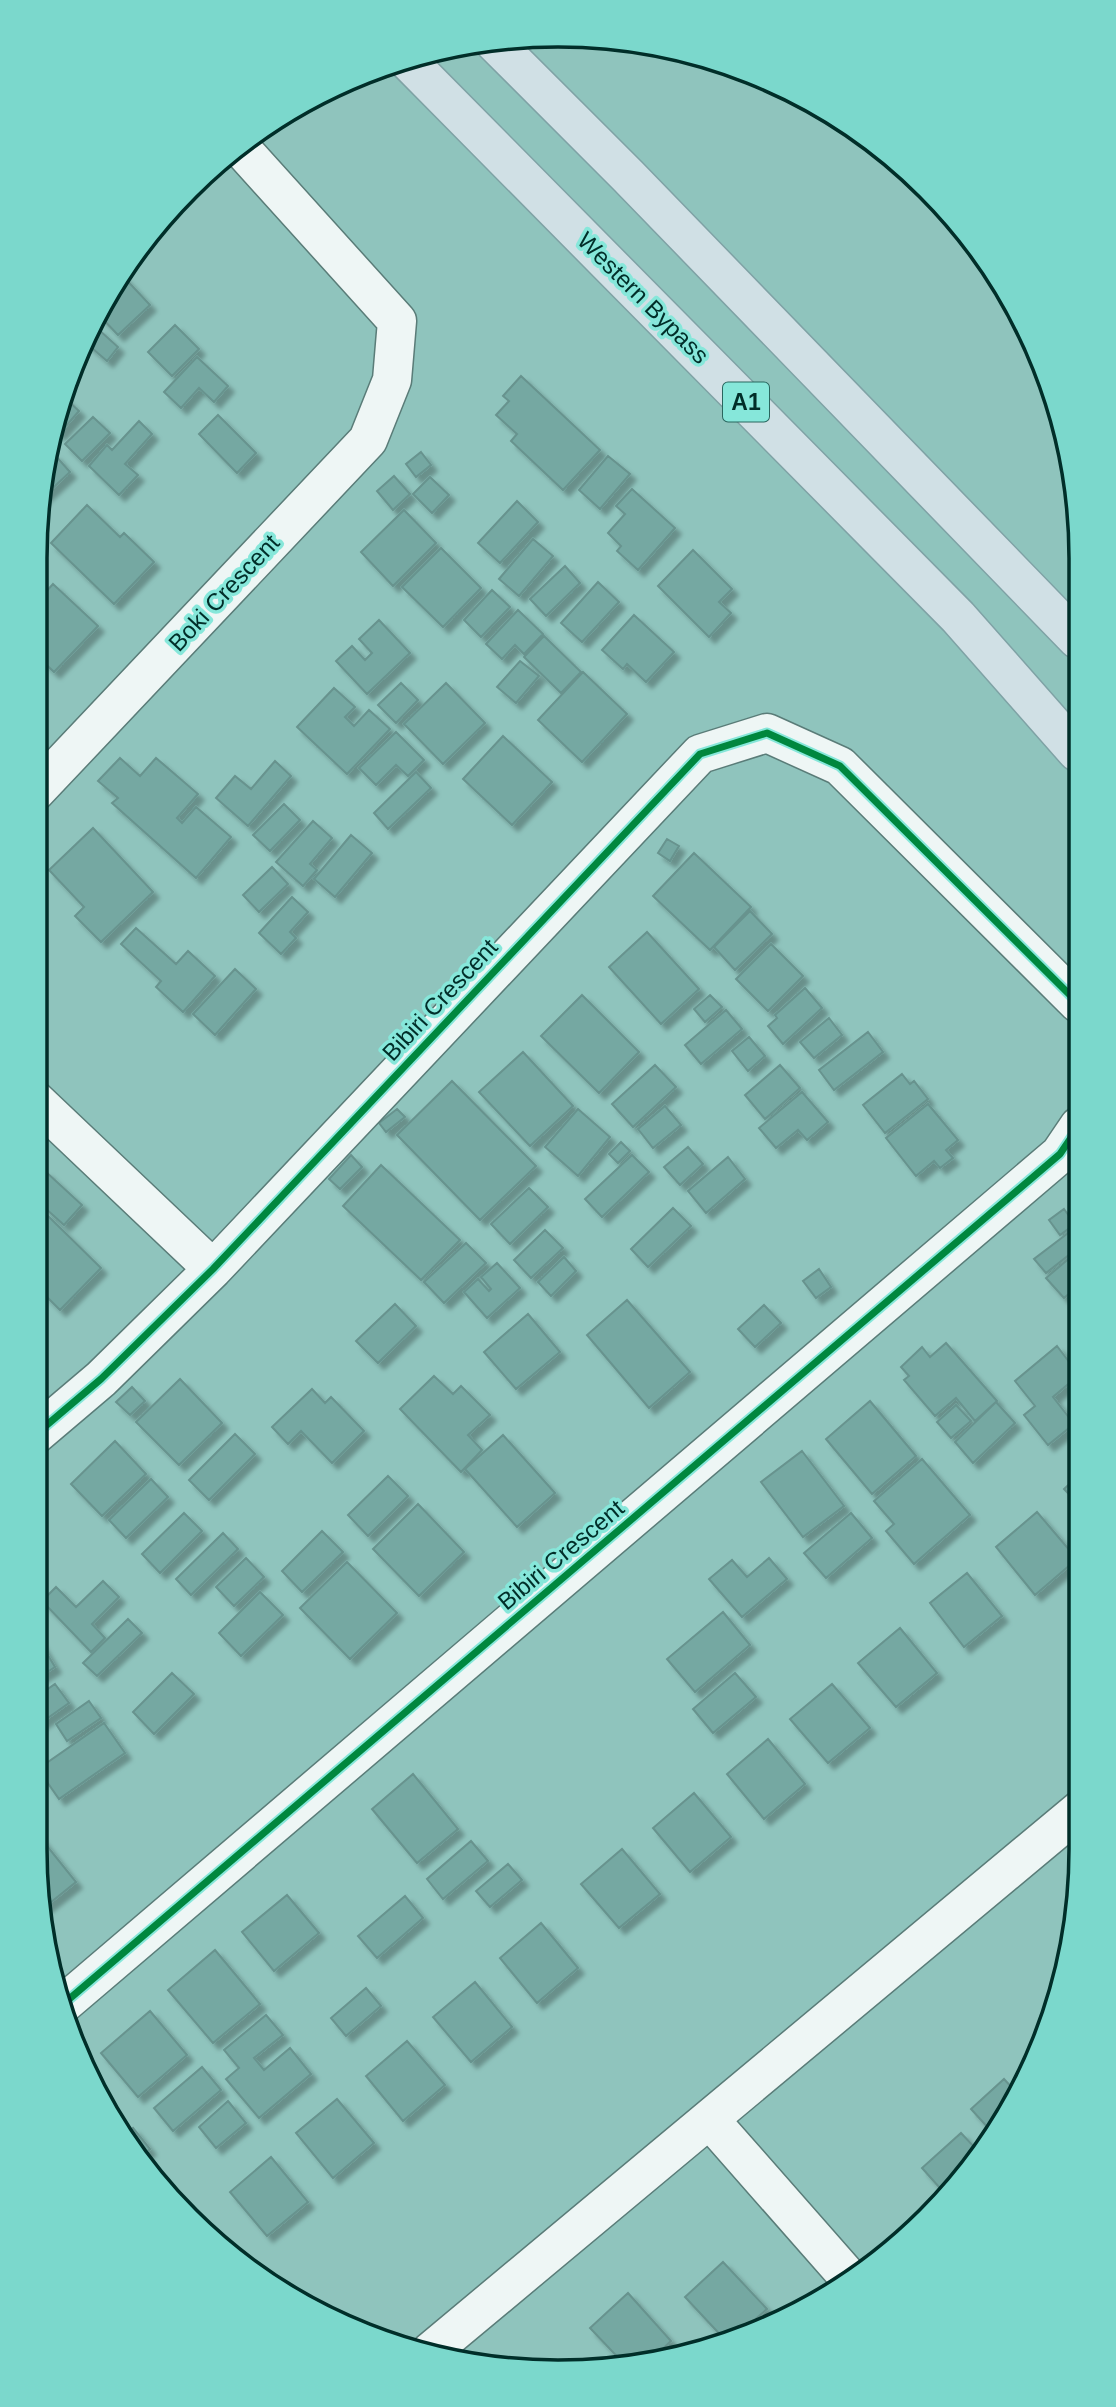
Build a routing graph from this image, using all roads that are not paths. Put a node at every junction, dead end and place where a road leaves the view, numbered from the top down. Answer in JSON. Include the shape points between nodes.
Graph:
{"nodes":[{"id":1,"x":503,"y":51,"type":"edge"},
{"id":2,"x":415,"y":68,"type":"edge"},
{"id":3,"x":246,"y":154,"type":"edge"},
{"id":4,"x":1069,"y":631,"type":"edge"},
{"id":5,"x":1069,"y":743,"type":"edge"},
{"id":6,"x":47,"y":779,"type":"edge"},
{"id":7,"x":1069,"y":994,"type":"edge"},
{"id":8,"x":47,"y":1111,"type":"edge"},
{"id":9,"x":1069,"y":1141,"type":"edge"},
{"id":10,"x":213,"y":1269,"type":"junction"},
{"id":11,"x":47,"y":1425,"type":"edge"},
{"id":12,"x":1069,"y":1819,"type":"edge"},
{"id":13,"x":70,"y":1998,"type":"edge"},
{"id":14,"x":710,"y":2120,"type":"junction"},
{"id":15,"x":844,"y":2272,"type":"edge"},
{"id":16,"x":438,"y":2345,"type":"edge"}],
"edges":[{"from":1,"to":4,"type":"highway"},
{"from":2,"to":5,"type":"highway","name":"Western Bypass","number":"A1","via":[[958,617]]},
{"from":3,"to":6,"type":"street","name":"Boki Crescent","via":[[397,321],[392,380],[368,440]]},
{"from":7,"to":10,"type":"street","name":"Bibiri Crescent","via":[[840,766],[767,733],[700,754]]},
{"from":8,"to":10,"type":"street"},
{"from":9,"to":13,"type":"street","name":"Bibiri Crescent","via":[[1060,1154]]},
{"from":10,"to":11,"type":"street","name":"Bibiri Crescent","via":[[101,1379]]},
{"from":12,"to":14,"type":"street"},
{"from":14,"to":15,"type":"street"},
{"from":14,"to":16,"type":"street"}]}
